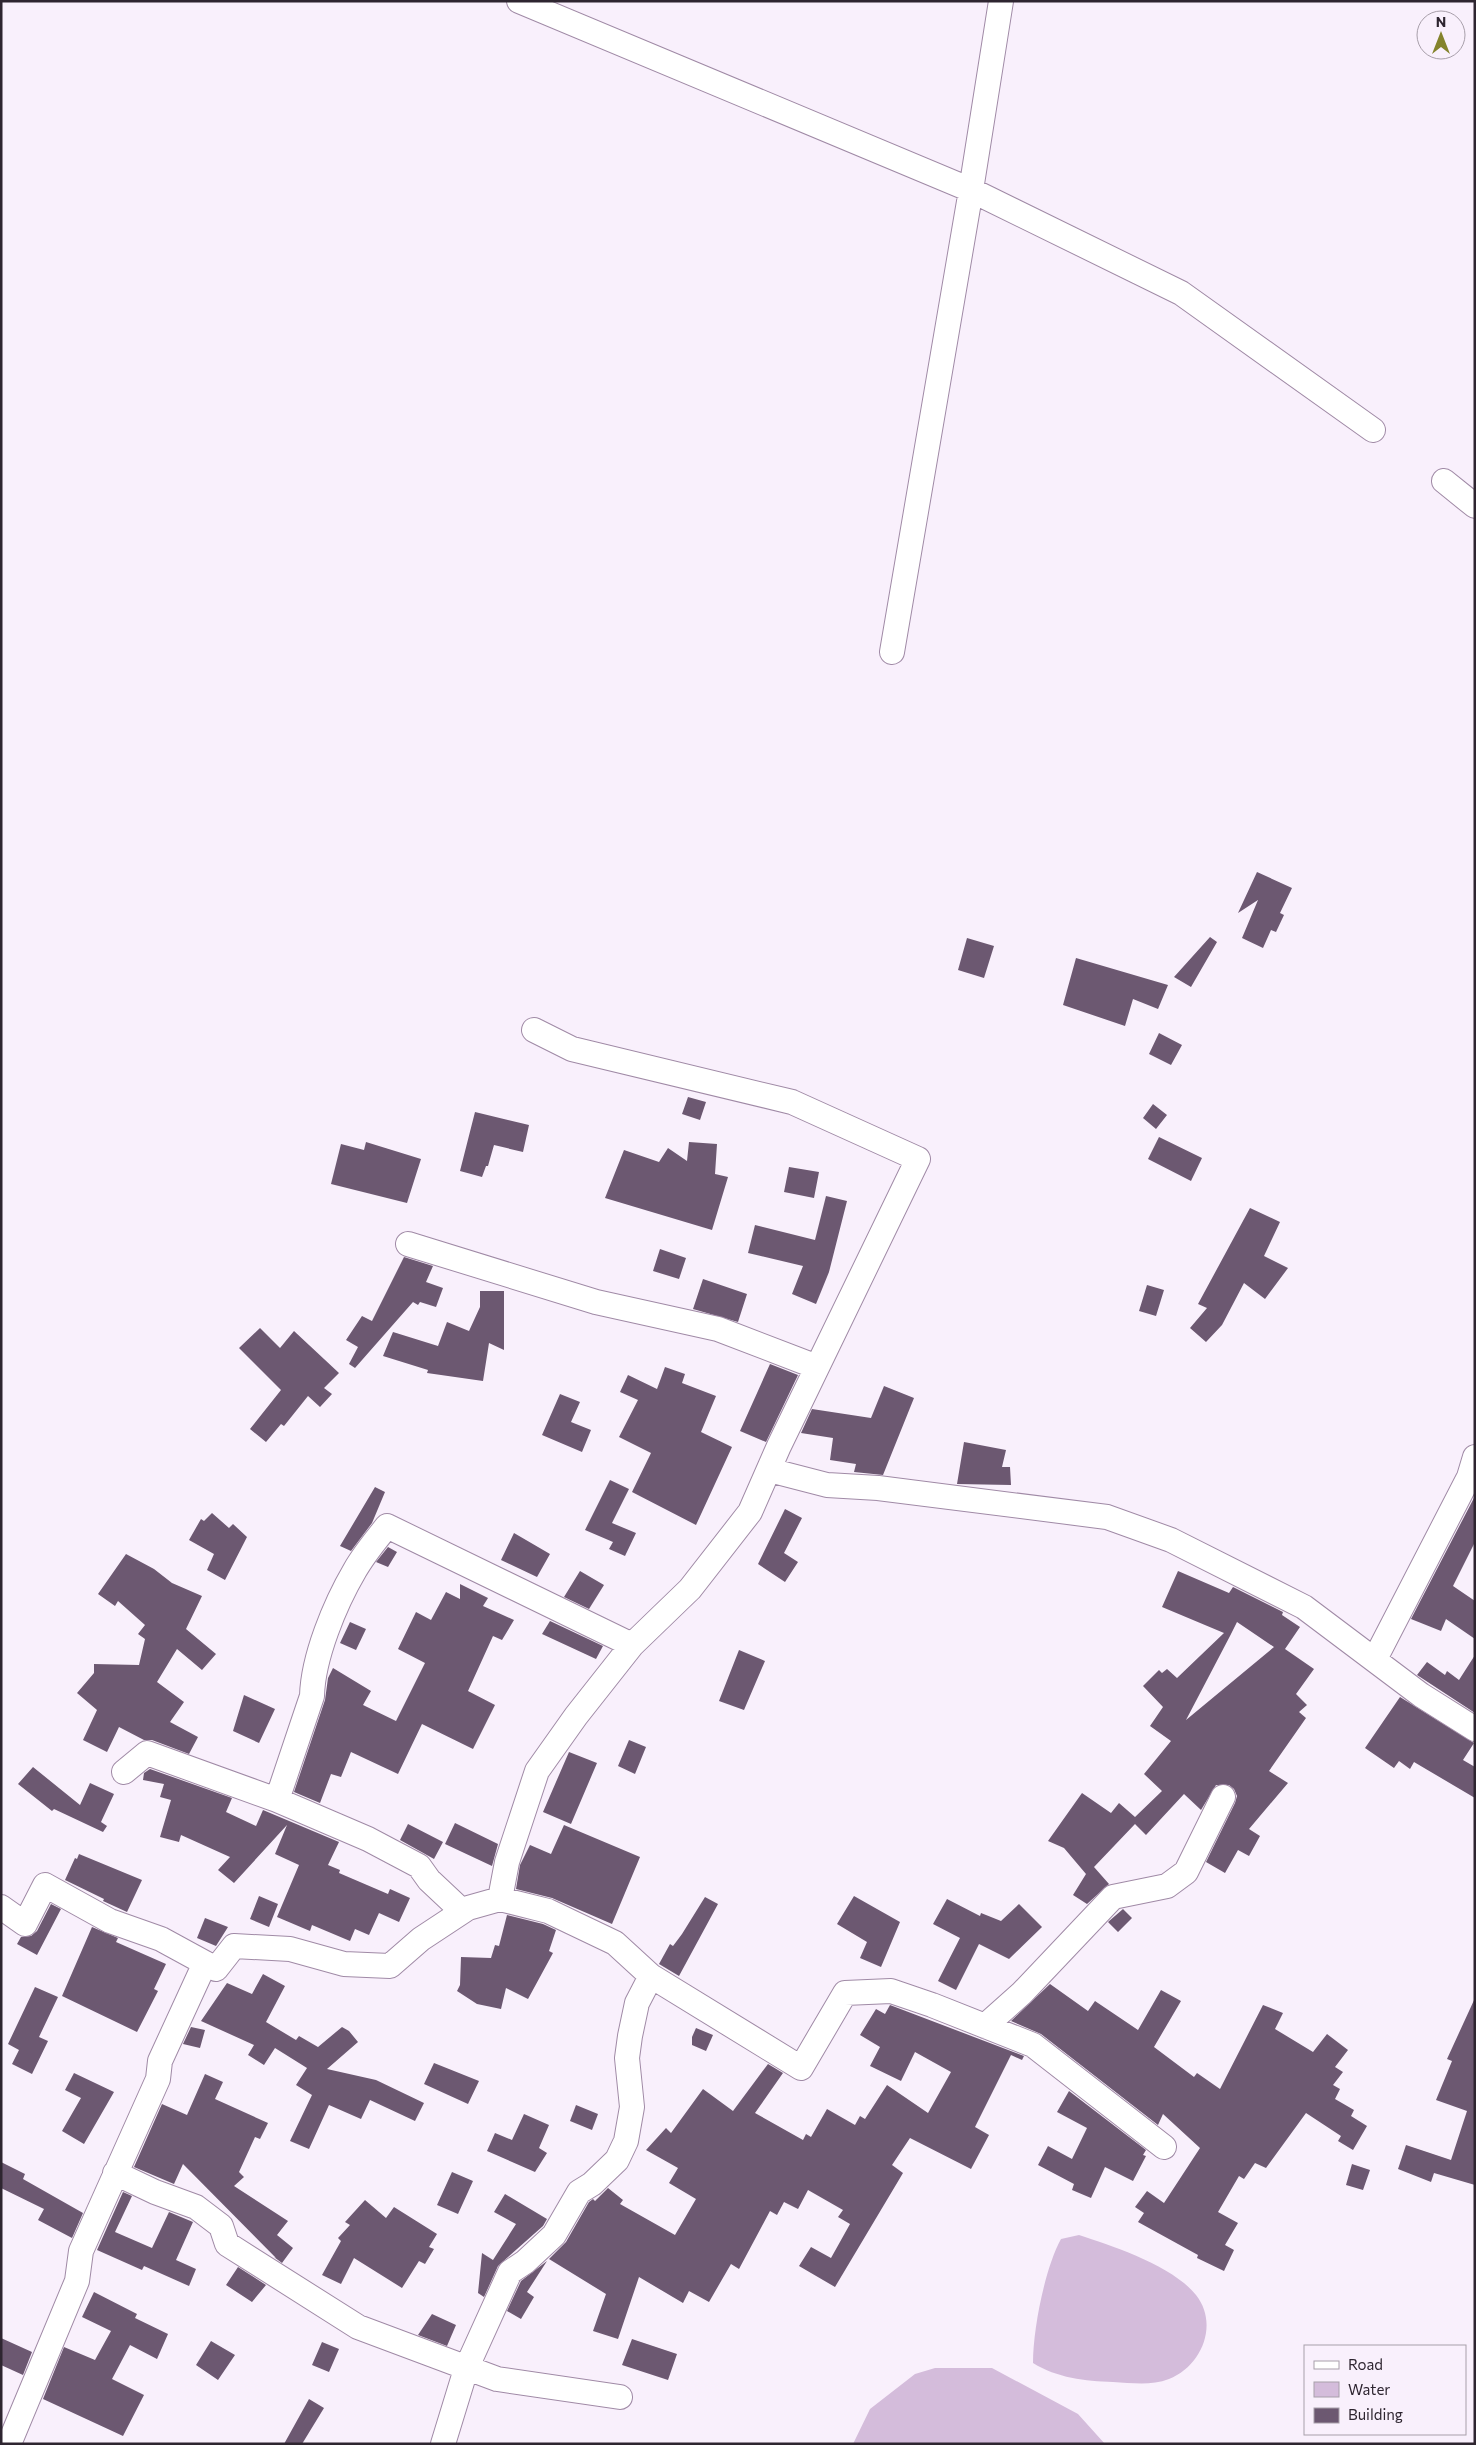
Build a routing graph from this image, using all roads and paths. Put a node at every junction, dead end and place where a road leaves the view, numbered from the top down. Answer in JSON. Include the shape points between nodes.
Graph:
{"nodes":[{"id":1,"x":519,"y":1,"type":"edge"},
{"id":2,"x":1001,"y":1,"type":"edge"},
{"id":3,"x":971,"y":190,"type":"junction"},
{"id":4,"x":1373,"y":430,"type":"dead end"},
{"id":5,"x":1444,"y":481,"type":"dead end"},
{"id":6,"x":1475,"y":506,"type":"edge"},
{"id":7,"x":892,"y":652,"type":"dead end"},
{"id":8,"x":534,"y":1030,"type":"dead end"},
{"id":9,"x":408,"y":1244,"type":"dead end"},
{"id":10,"x":818,"y":1366,"type":"junction"},
{"id":11,"x":1475,"y":1457,"type":"edge"},
{"id":12,"x":769,"y":1470,"type":"junction"},
{"id":13,"x":632,"y":1645,"type":"junction"},
{"id":14,"x":1375,"y":1659,"type":"junction"},
{"id":15,"x":1475,"y":1729,"type":"edge"},
{"id":16,"x":124,"y":1772,"type":"dead end"},
{"id":17,"x":1223,"y":1797,"type":"dead end"},
{"id":18,"x":278,"y":1800,"type":"junction"},
{"id":19,"x":500,"y":1899,"type":"junction"},
{"id":20,"x":1,"y":1907,"type":"edge"},
{"id":21,"x":462,"y":1912,"type":"junction"},
{"id":22,"x":205,"y":1962,"type":"junction"},
{"id":23,"x":651,"y":1976,"type":"junction"},
{"id":24,"x":985,"y":2026,"type":"junction"},
{"id":25,"x":1164,"y":2146,"type":"dead end"},
{"id":26,"x":115,"y":2173,"type":"junction"},
{"id":27,"x":466,"y":2369,"type":"junction"},
{"id":28,"x":620,"y":2398,"type":"dead end"},
{"id":29,"x":9,"y":2444,"type":"edge"},
{"id":30,"x":443,"y":2444,"type":"edge"}],
"edges":[{"from":1,"to":3,"type":"street"},
{"from":2,"to":3,"type":"street"},
{"from":3,"to":4,"type":"street","via":[[1181,292]]},
{"from":3,"to":7,"type":"street"},
{"from":5,"to":6,"type":"street"},
{"from":8,"to":10,"type":"street","via":[[572,1050],[792,1102],[918,1159]]},
{"from":9,"to":10,"type":"street","via":[[596,1302],[718,1329]]},
{"from":10,"to":12,"type":"street"},
{"from":11,"to":14,"type":"street","via":[[1469,1477]]},
{"from":12,"to":13,"type":"street","via":[[750,1512],[690,1589]]},
{"from":12,"to":14,"type":"street","via":[[827,1485],[878,1488],[1107,1517],[1171,1540],[1304,1607]]},
{"from":13,"to":18,"type":"street","via":[[387,1526],[355,1570],[331,1619],[312,1679],[312,1696]]},
{"from":13,"to":19,"type":"street","via":[[537,1771],[507,1862]]},
{"from":14,"to":15,"type":"street","via":[[1421,1695]]},
{"from":16,"to":18,"type":"street","via":[[147,1753]]},
{"from":17,"to":24,"type":"street","via":[[1186,1872],[1167,1886],[1113,1897],[1022,1993]]},
{"from":18,"to":21,"type":"street","via":[[368,1839],[419,1866]]},
{"from":19,"to":21,"type":"street"},
{"from":19,"to":23,"type":"street","via":[[548,1911],[615,1943]]},
{"from":20,"to":22,"type":"street","via":[[25,1924],[45,1885],[110,1921],[161,1939]]},
{"from":21,"to":22,"type":"street","via":[[421,1939],[390,1966],[344,1964],[290,1949],[248,1946],[234,1946],[216,1969]]},
{"from":22,"to":26,"type":"street","via":[[160,2061],[158,2078]]},
{"from":23,"to":24,"type":"street","via":[[801,2068],[845,1993],[891,1991]]},
{"from":23,"to":27,"type":"street","via":[[636,2003],[630,2036],[627,2058],[632,2107],[626,2141],[617,2160],[592,2184],[578,2192],[554,2235],[510,2272]]},
{"from":24,"to":25,"type":"street","via":[[1033,2045]]},
{"from":26,"to":27,"type":"street","via":[[196,2207],[221,2226],[227,2244],[358,2327]]},
{"from":26,"to":29,"type":"street","via":[[81,2251],[77,2281]]},
{"from":27,"to":28,"type":"street","via":[[497,2379]]},
{"from":27,"to":30,"type":"street"}]}
